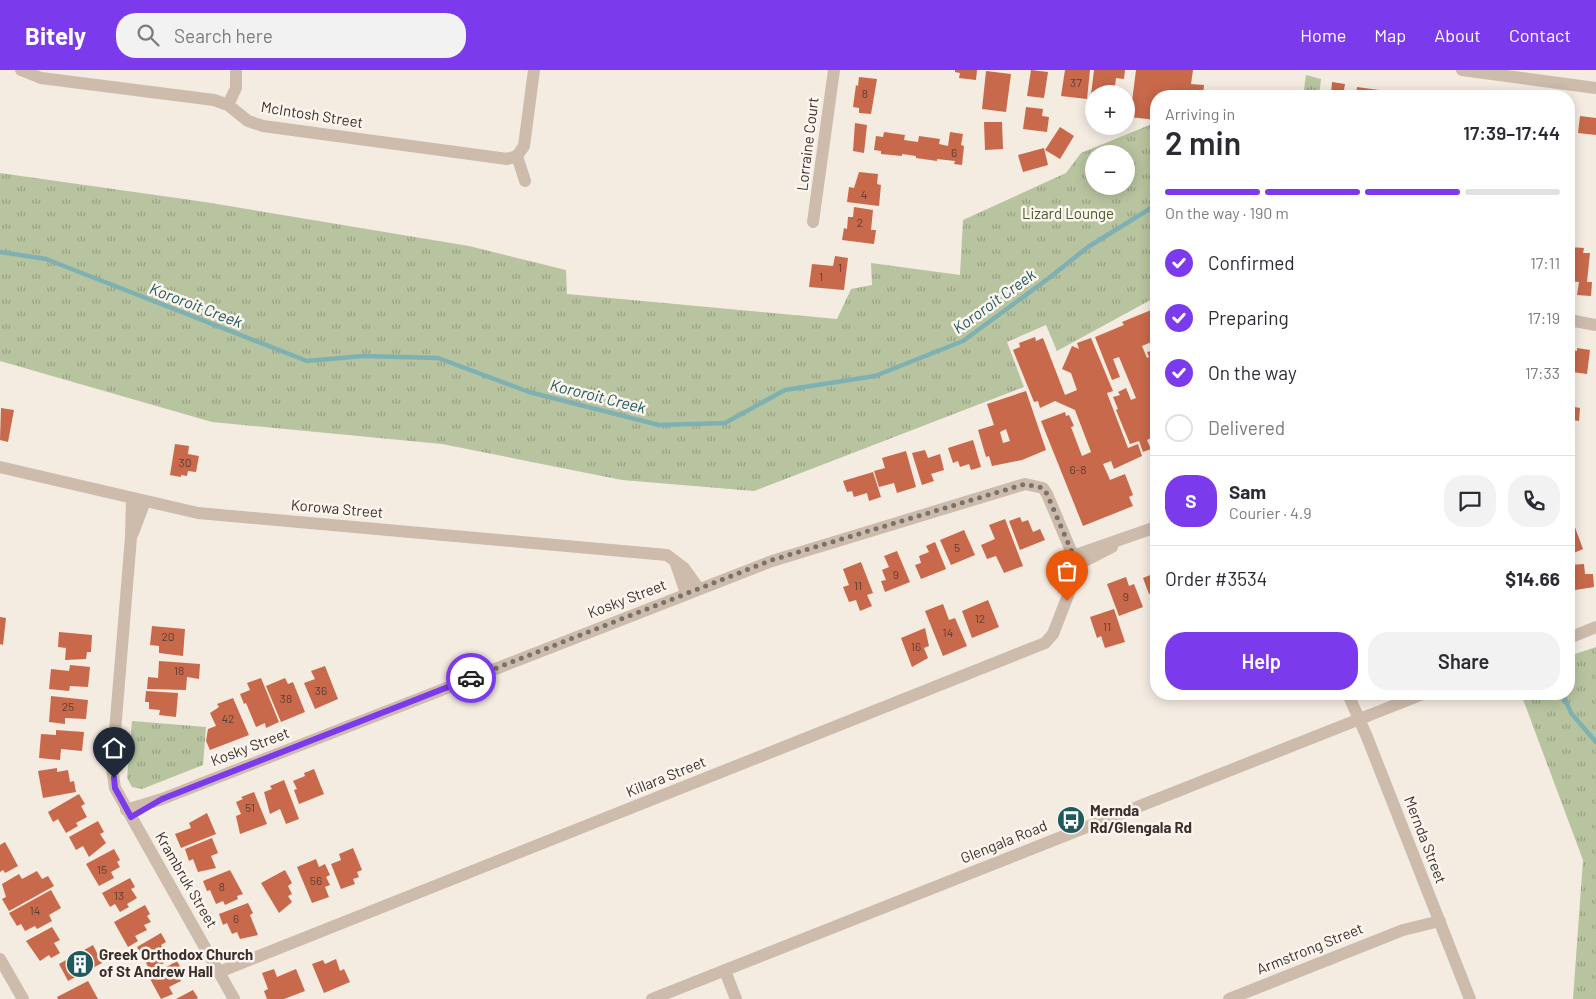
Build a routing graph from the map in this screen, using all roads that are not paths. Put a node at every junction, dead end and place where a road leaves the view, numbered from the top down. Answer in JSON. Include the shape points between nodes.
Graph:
{"nodes":[{"id":1,"x":21,"y":70,"type":"edge"},
{"id":2,"x":534,"y":70,"type":"edge"},
{"id":3,"x":834,"y":70,"type":"edge"},
{"id":4,"x":1462,"y":70,"type":"edge"},
{"id":5,"x":236,"y":71,"type":"edge"},
{"id":6,"x":1596,"y":88,"type":"edge"},
{"id":7,"x":225,"y":103,"type":"junction"},
{"id":8,"x":517,"y":156,"type":"junction"},
{"id":9,"x":525,"y":181,"type":"dead end"},
{"id":10,"x":813,"y":222,"type":"dead end"},
{"id":11,"x":1575,"y":321,"type":"edge"},
{"id":12,"x":1596,"y":325,"type":"edge"},
{"id":13,"x":0,"y":467,"type":"edge"},
{"id":14,"x":132,"y":498,"type":"junction"},
{"id":15,"x":145,"y":501,"type":"junction"},
{"id":16,"x":1150,"y":530,"type":"edge"},
{"id":17,"x":131,"y":537,"type":"junction"},
{"id":18,"x":674,"y":559,"type":"junction"},
{"id":19,"x":1075,"y":560,"type":"junction"},
{"id":20,"x":699,"y":588,"type":"junction"},
{"id":21,"x":686,"y":594,"type":"junction"},
{"id":22,"x":1596,"y":627,"type":"edge"},
{"id":23,"x":1575,"y":636,"type":"edge"},
{"id":24,"x":1350,"y":700,"type":"edge"},
{"id":25,"x":1407,"y":700,"type":"edge"},
{"id":26,"x":1358,"y":719,"type":"junction"},
{"id":27,"x":129,"y":813,"type":"junction"},
{"id":28,"x":1438,"y":916,"type":"junction"},
{"id":29,"x":0,"y":959,"type":"edge"},
{"id":30,"x":725,"y":971,"type":"junction"},
{"id":31,"x":219,"y":972,"type":"junction"},
{"id":32,"x":23,"y":999,"type":"edge"},
{"id":33,"x":234,"y":999,"type":"edge"},
{"id":34,"x":652,"y":999,"type":"edge"},
{"id":35,"x":736,"y":999,"type":"edge"},
{"id":36,"x":1229,"y":999,"type":"edge"},
{"id":37,"x":1470,"y":999,"type":"edge"}],
"edges":[{"from":1,"to":7,"type":"street","via":[[41,78]]},
{"from":2,"to":8,"type":"street","via":[[524,146]]},
{"from":3,"to":10,"type":"street","name":"Lorraine Court"},
{"from":4,"to":6,"type":"street"},
{"from":5,"to":7,"type":"street"},
{"from":7,"to":8,"type":"street","name":"McIntosh Street","via":[[248,121],[263,126],[507,159]]},
{"from":8,"to":9,"type":"street"},
{"from":11,"to":12,"type":"street"},
{"from":13,"to":14,"type":"street","name":"Korowa Street"},
{"from":14,"to":15,"type":"street","name":"Korowa Street"},
{"from":14,"to":17,"type":"street","name":"Krambruk Street"},
{"from":15,"to":17,"type":"street","name":"Krambruk Street"},
{"from":15,"to":18,"type":"street","name":"Korowa Street","via":[[198,513],[659,554]]},
{"from":16,"to":19,"type":"street"},
{"from":17,"to":27,"type":"street","name":"Krambruk Street","via":[[112,768],[115,788]]},
{"from":18,"to":20,"type":"street"},
{"from":18,"to":21,"type":"street"},
{"from":19,"to":20,"type":"street","name":"Kosky Street","via":[[1047,494],[1043,488],[1025,484],[772,560]]},
{"from":19,"to":31,"type":"street","name":"Killara Street","via":[[1075,582],[1053,634],[1036,648]]},
{"from":20,"to":21,"type":"street","name":"Kosky Street"},
{"from":21,"to":27,"type":"street","name":"Kosky Street"},
{"from":22,"to":23,"type":"street"},
{"from":24,"to":26,"type":"street","name":"Mernda Street"},
{"from":25,"to":26,"type":"street","name":"Glengala Road"},
{"from":26,"to":28,"type":"street","name":"Mernda Street"},
{"from":26,"to":30,"type":"street","name":"Glengala Road"},
{"from":27,"to":31,"type":"street","name":"Krambruk Street"},
{"from":28,"to":36,"type":"street","name":"Armstrong Street"},
{"from":28,"to":37,"type":"street","name":"Mernda Street"},
{"from":29,"to":32,"type":"street"},
{"from":30,"to":34,"type":"street","name":"Glengala Road"},
{"from":30,"to":35,"type":"street"},
{"from":31,"to":33,"type":"street","name":"Krambruk Street"}]}
